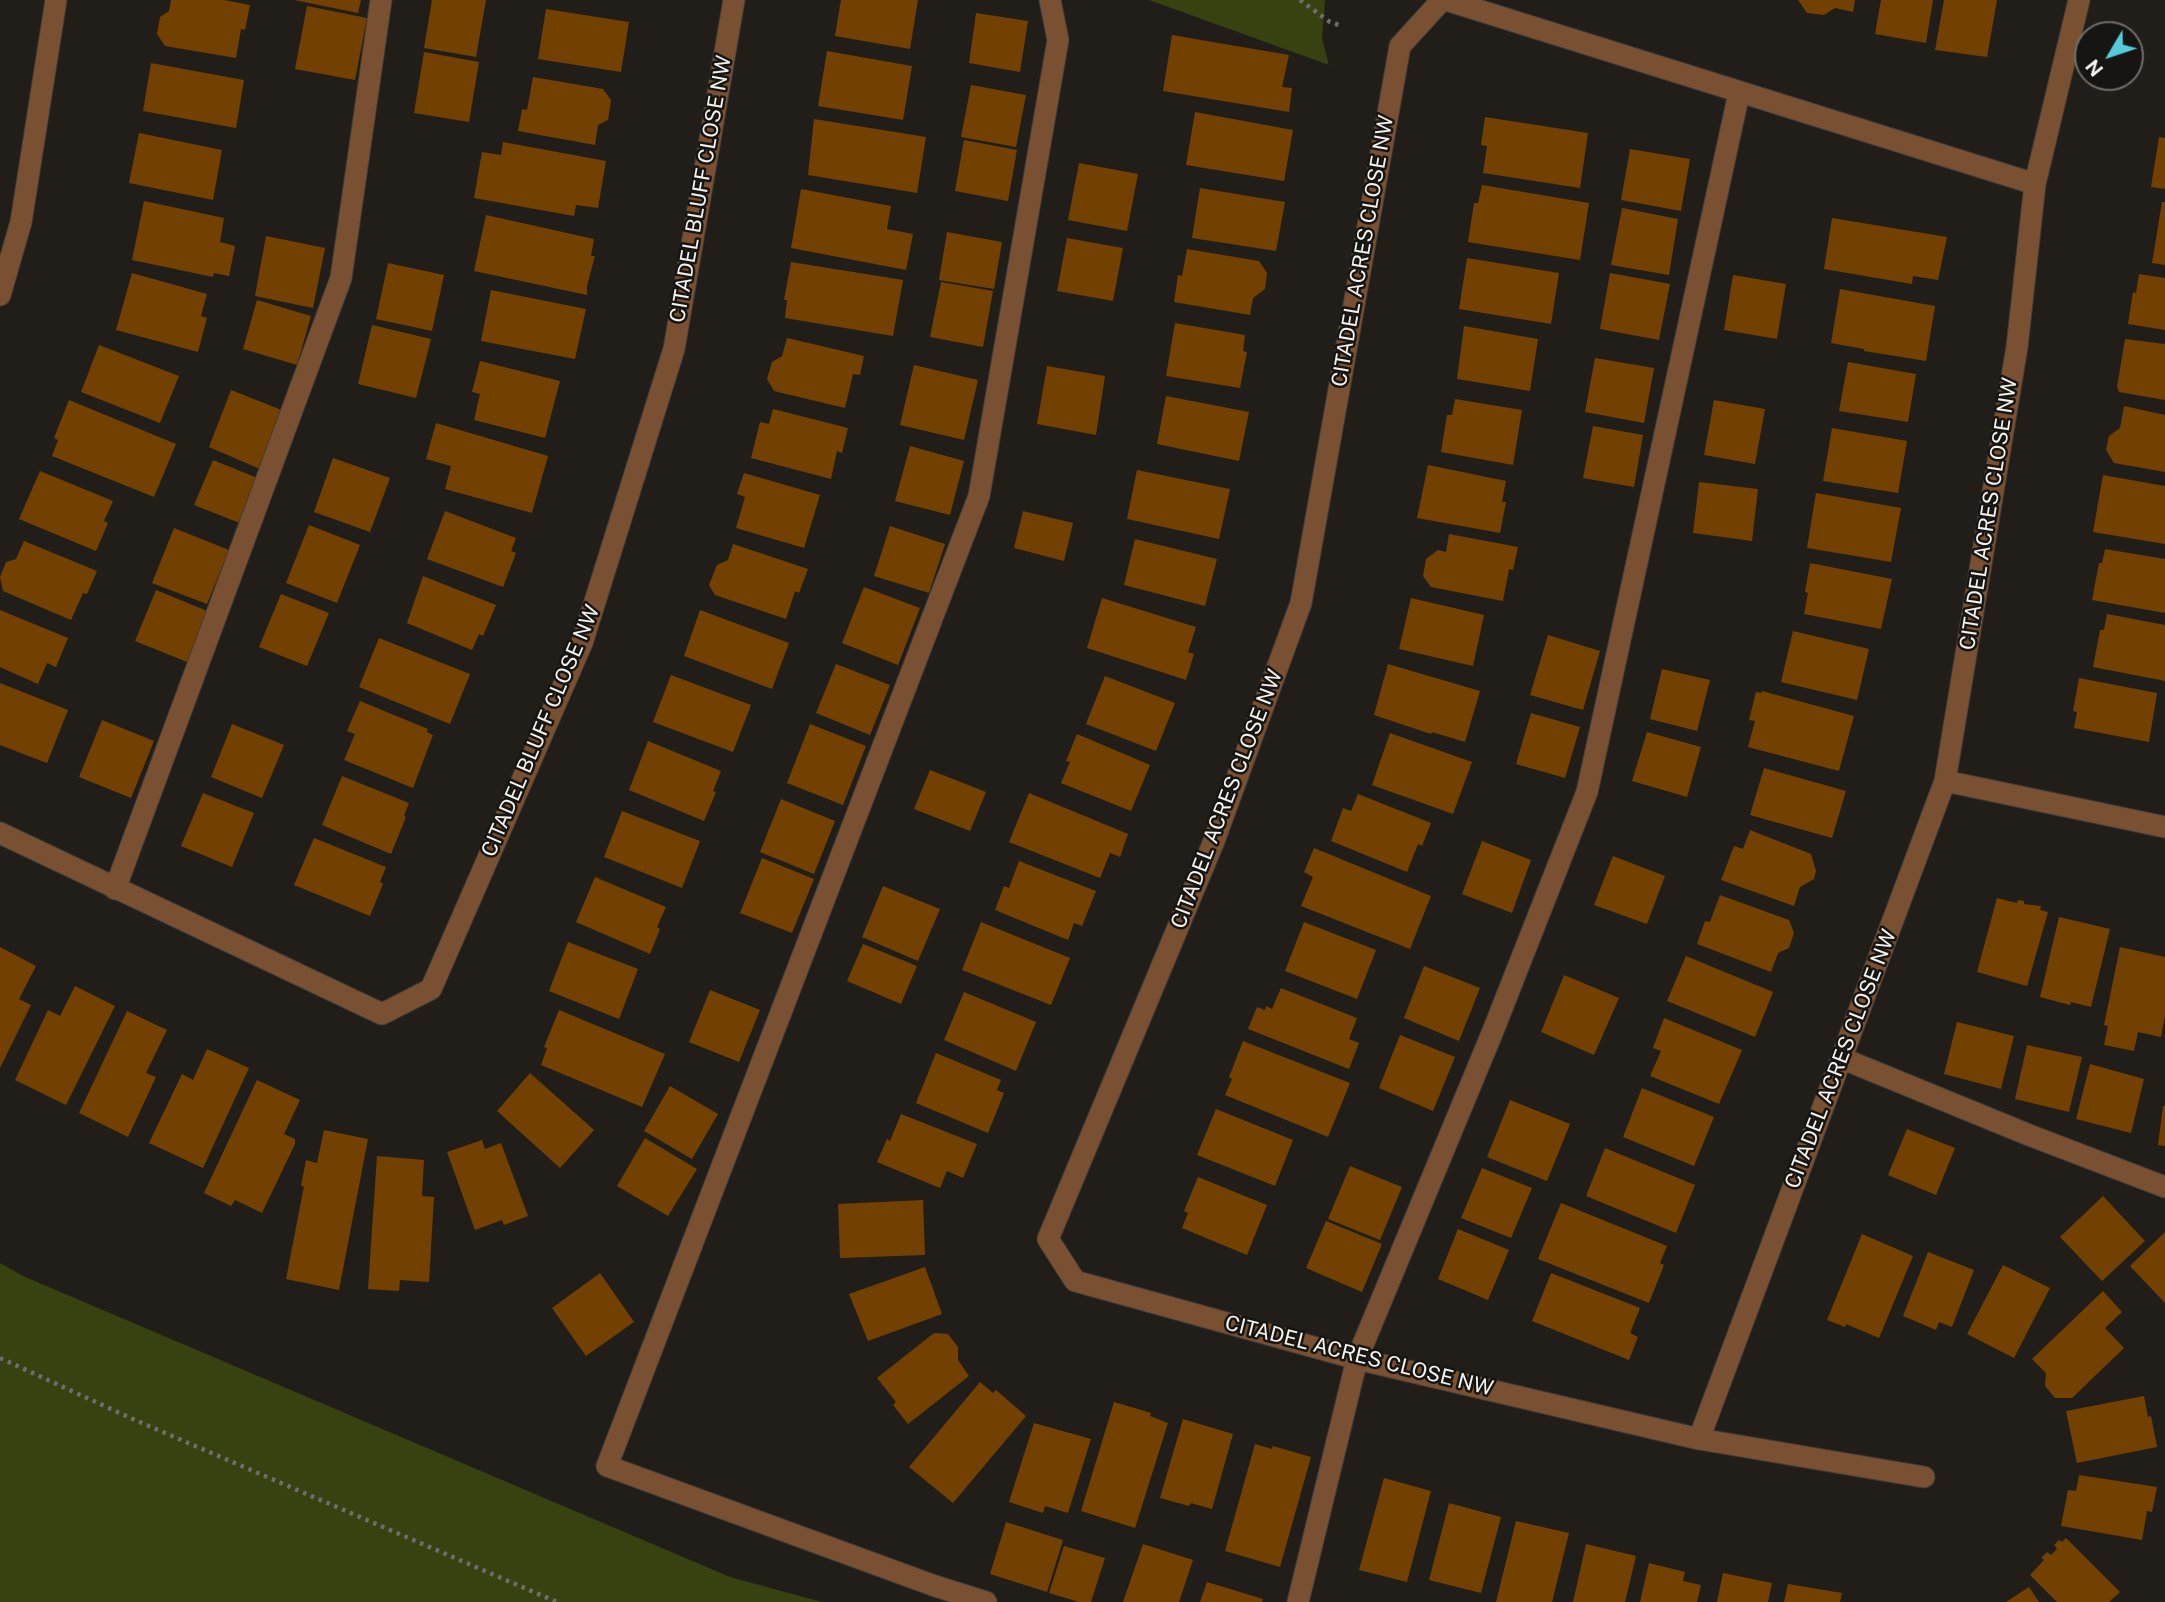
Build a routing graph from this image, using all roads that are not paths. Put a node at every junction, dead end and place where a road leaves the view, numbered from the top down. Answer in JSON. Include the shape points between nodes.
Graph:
{"nodes":[{"id":1,"x":56,"y":0,"type":"edge"},
{"id":2,"x":381,"y":0,"type":"edge"},
{"id":3,"x":734,"y":0,"type":"edge"},
{"id":4,"x":1050,"y":0,"type":"edge"},
{"id":5,"x":1444,"y":0,"type":"edge"},
{"id":6,"x":2079,"y":0,"type":"edge"},
{"id":7,"x":1739,"y":93,"type":"junction"},
{"id":8,"x":2035,"y":184,"type":"junction"},
{"id":9,"x":0,"y":295,"type":"edge"},
{"id":10,"x":1945,"y":781,"type":"junction"},
{"id":11,"x":2165,"y":827,"type":"edge"},
{"id":12,"x":0,"y":832,"type":"edge"},
{"id":13,"x":115,"y":889,"type":"junction"},
{"id":14,"x":1841,"y":1058,"type":"junction"},
{"id":15,"x":2165,"y":1187,"type":"edge"},
{"id":16,"x":1357,"y":1359,"type":"junction"},
{"id":17,"x":1699,"y":1439,"type":"junction"},
{"id":18,"x":1924,"y":1477,"type":"dead end"},
{"id":19,"x":986,"y":1602,"type":"edge"},
{"id":20,"x":1298,"y":1602,"type":"edge"}],
"edges":[{"from":1,"to":9,"type":"street","via":[[21,222]]},
{"from":2,"to":13,"type":"street","via":[[341,278]]},
{"from":3,"to":13,"type":"street","name":"CITADEL BLUFF CLOSE NW","via":[[674,349],[582,643],[431,989],[382,1014]]},
{"from":4,"to":19,"type":"street","via":[[1058,40],[979,496],[607,1466]]},
{"from":5,"to":7,"type":"street","name":"CITADEL ACRES CLOSE NW"},
{"from":5,"to":16,"type":"street","name":"CITADEL ACRES CLOSE NW","via":[[1400,46],[1301,603],[1214,841],[1048,1239],[1075,1282]]},
{"from":6,"to":8,"type":"street","name":"CITADEL ACRES CLOSE NW"},
{"from":7,"to":8,"type":"street","name":"CITADEL ACRES CLOSE NW"},
{"from":7,"to":16,"type":"street","via":[[1587,792]]},
{"from":8,"to":10,"type":"street","name":"CITADEL ACRES CLOSE NW","via":[[2017,347]]},
{"from":10,"to":11,"type":"street"},
{"from":10,"to":14,"type":"street","name":"CITADEL ACRES CLOSE NW"},
{"from":12,"to":13,"type":"street","name":"CITADEL BLUFF CLOSE NW"},
{"from":14,"to":15,"type":"street"},
{"from":14,"to":17,"type":"street","name":"CITADEL ACRES CLOSE NW"},
{"from":16,"to":17,"type":"street","name":"CITADEL ACRES CLOSE NW"},
{"from":16,"to":20,"type":"street"},
{"from":17,"to":18,"type":"street"}]}
